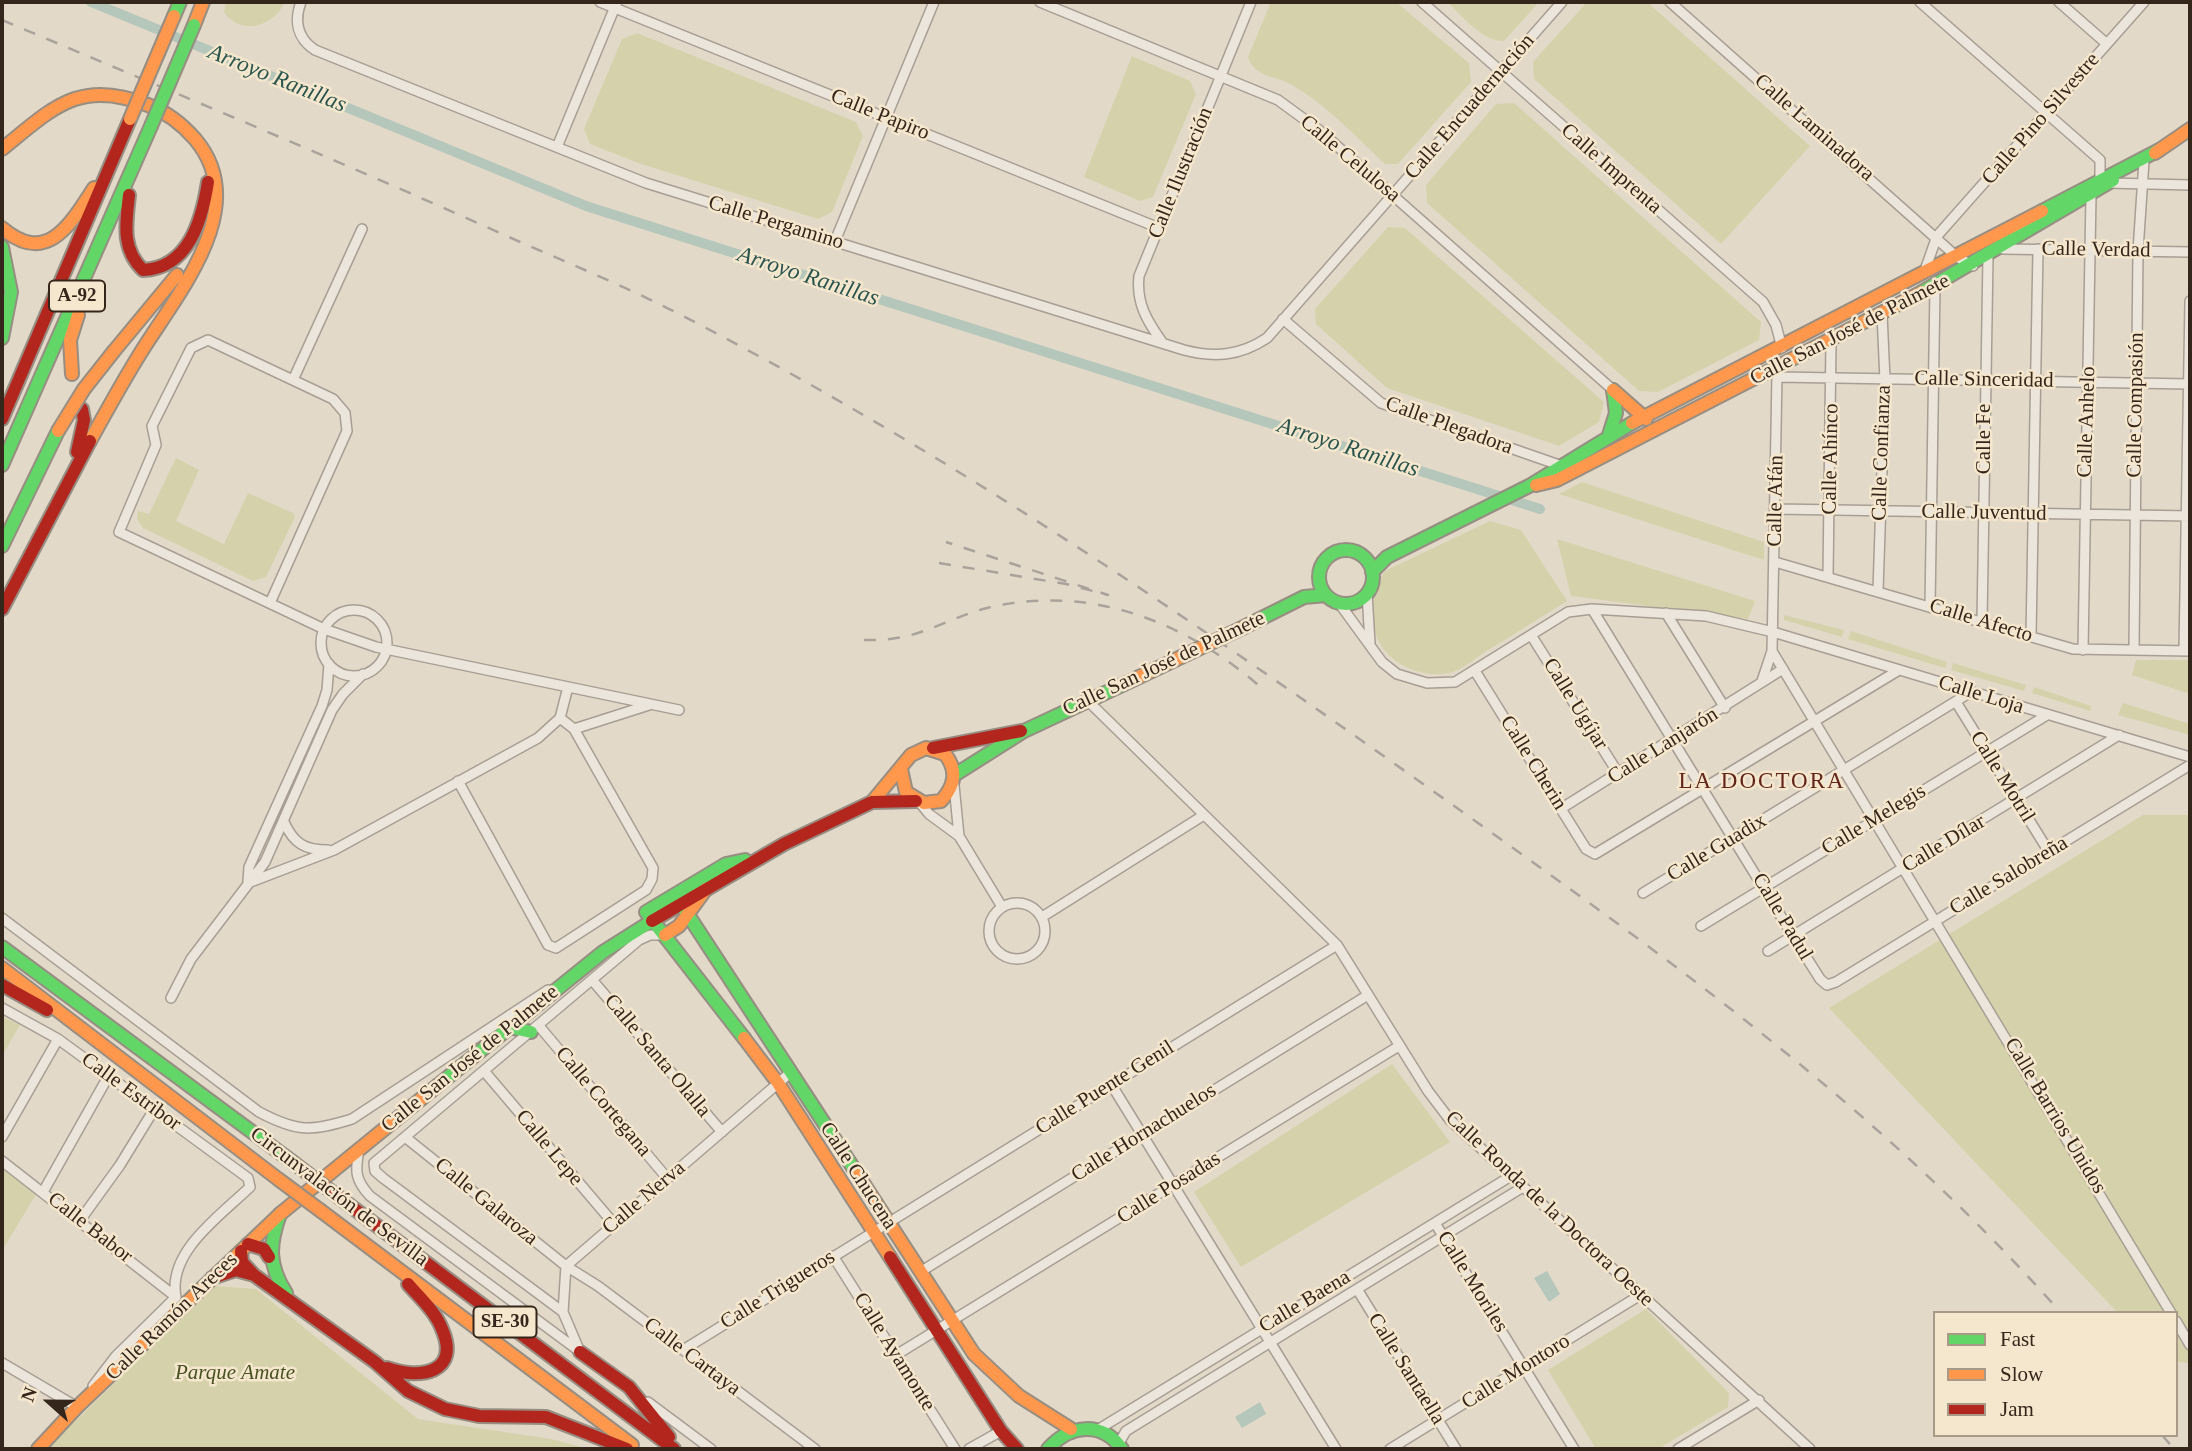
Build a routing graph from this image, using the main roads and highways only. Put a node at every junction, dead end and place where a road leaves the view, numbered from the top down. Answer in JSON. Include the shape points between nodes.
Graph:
{"nodes":[{"id":1,"x":180,"y":2,"type":"edge"},
{"id":2,"x":203,"y":2,"type":"edge"},
{"id":3,"x":2190,"y":129,"type":"edge"},
{"id":4,"x":2159,"y":150,"type":"junction"},
{"id":5,"x":3,"y":151,"type":"edge"},
{"id":6,"x":116,"y":154,"type":"junction"},
{"id":7,"x":138,"y":156,"type":"junction"},
{"id":8,"x":208,"y":159,"type":"junction"},
{"id":9,"x":2104,"y":181,"type":"junction"},
{"id":10,"x":122,"y":194,"type":"junction"},
{"id":11,"x":3,"y":228,"type":"edge"},
{"id":12,"x":2,"y":247,"type":"edge"},
{"id":13,"x":62,"y":283,"type":"junction"},
{"id":14,"x":1822,"y":326,"type":"junction"},
{"id":15,"x":2,"y":338,"type":"edge"},
{"id":16,"x":1782,"y":348,"type":"junction"},
{"id":17,"x":1776,"y":373,"type":"junction"},
{"id":18,"x":72,"y":374,"type":"dead end"},
{"id":19,"x":2,"y":393,"type":"edge"},
{"id":20,"x":82,"y":409,"type":"dead end"},
{"id":21,"x":1642,"y":417,"type":"junction"},
{"id":22,"x":2,"y":419,"type":"edge"},
{"id":23,"x":1663,"y":426,"type":"junction"},
{"id":24,"x":1609,"y":435,"type":"junction"},
{"id":25,"x":2,"y":465,"type":"edge"},
{"id":26,"x":72,"y":471,"type":"junction"},
{"id":27,"x":1528,"y":486,"type":"junction"},
{"id":28,"x":2,"y":546,"type":"edge"},
{"id":29,"x":1387,"y":557,"type":"junction"},
{"id":30,"x":1365,"y":558,"type":"junction"},
{"id":31,"x":1372,"y":572,"type":"junction"},
{"id":32,"x":1319,"y":581,"type":"junction"},
{"id":33,"x":13,"y":586,"type":"junction"},
{"id":34,"x":1326,"y":595,"type":"junction"},
{"id":35,"x":1304,"y":597,"type":"junction"},
{"id":36,"x":2,"y":602,"type":"edge"},
{"id":37,"x":2,"y":611,"type":"edge"},
{"id":38,"x":1024,"y":731,"type":"junction"},
{"id":39,"x":933,"y":748,"type":"junction"},
{"id":40,"x":901,"y":769,"type":"junction"},
{"id":41,"x":955,"y":779,"type":"junction"},
{"id":42,"x":872,"y":802,"type":"junction"},
{"id":43,"x":918,"y":802,"type":"junction"},
{"id":44,"x":759,"y":857,"type":"junction"},
{"id":45,"x":708,"y":886,"type":"junction"},
{"id":46,"x":677,"y":898,"type":"junction"},
{"id":47,"x":688,"y":915,"type":"junction"},
{"id":48,"x":650,"y":921,"type":"junction"},
{"id":49,"x":665,"y":935,"type":"junction"},
{"id":50,"x":2,"y":937,"type":"edge"},
{"id":51,"x":2,"y":947,"type":"edge"},
{"id":52,"x":2,"y":968,"type":"edge"},
{"id":53,"x":2,"y":985,"type":"edge"},
{"id":54,"x":74,"y":1025,"type":"junction"},
{"id":55,"x":509,"y":1027,"type":"junction"},
{"id":56,"x":535,"y":1029,"type":"road end"},
{"id":57,"x":158,"y":1061,"type":"junction"},
{"id":58,"x":310,"y":1189,"type":"joint"},
{"id":59,"x":280,"y":1214,"type":"junction"},
{"id":60,"x":244,"y":1247,"type":"junction"},
{"id":61,"x":269,"y":1257,"type":"junction"},
{"id":62,"x":391,"y":1263,"type":"junction"},
{"id":63,"x":254,"y":1275,"type":"junction"},
{"id":64,"x":212,"y":1278,"type":"junction"},
{"id":65,"x":289,"y":1298,"type":"junction"},
{"id":66,"x":580,"y":1352,"type":"road end"},
{"id":67,"x":375,"y":1362,"type":"junction"},
{"id":68,"x":1071,"y":1429,"type":"junction"},
{"id":69,"x":1120,"y":1446,"type":"edge"},
{"id":70,"x":38,"y":1449,"type":"edge"},
{"id":71,"x":627,"y":1449,"type":"edge"},
{"id":72,"x":638,"y":1449,"type":"edge"},
{"id":73,"x":674,"y":1449,"type":"edge"},
{"id":74,"x":680,"y":1449,"type":"edge"},
{"id":75,"x":1017,"y":1449,"type":"edge"},
{"id":76,"x":1048,"y":1449,"type":"edge"}],
"edges":[{"from":1,"to":6,"type":"main road","number":"A-92","bridge":true},
{"from":2,"to":7,"type":"main road","number":"A-92","bridge":true},
{"from":3,"to":4,"type":"main road","name":"Calle San José de Palmete"},
{"from":4,"to":9,"type":"main road","name":"Calle San José de Palmete"},
{"from":4,"to":9,"type":"main road","name":"Calle San José de Palmete"},
{"from":5,"to":8,"type":"main road","via":[[55,104],[92,93],[122,96],[170,115],[188,129]]},
{"from":6,"to":11,"type":"main road","via":[[66,230],[48,242],[17,241]]},
{"from":6,"to":13,"type":"main road","number":"A-92"},
{"from":7,"to":8,"type":"main road","via":[[124,222],[127,256],[132,264],[153,271],[167,266],[193,240],[206,209]]},
{"from":7,"to":10,"type":"main road","number":"A-92"},
{"from":8,"to":26,"type":"main road","via":[[217,184],[217,207],[202,248]]},
{"from":8,"to":28,"type":"main road","bridge":true,"via":[[211,210],[198,242],[84,389],[58,431]]},
{"from":9,"to":14,"type":"main road","name":"Calle San José de Palmete"},
{"from":9,"to":17,"type":"main road","name":"Calle San José de Palmete","via":[[2091,195],[2003,249]]},
{"from":10,"to":18,"type":"main road","via":[[70,340]]},
{"from":10,"to":25,"type":"main road","number":"A-92"},
{"from":12,"to":15,"type":"main road","via":[[10,270],[11,296]]},
{"from":13,"to":19,"type":"main road"},
{"from":13,"to":22,"type":"main road","number":"A-92"},
{"from":14,"to":16,"type":"main road","name":"Calle San José de Palmete"},
{"from":14,"to":17,"type":"main road"},
{"from":16,"to":17,"type":"main road"},
{"from":16,"to":21,"type":"main road","name":"Calle San José de Palmete"},
{"from":17,"to":23,"type":"main road","name":"Calle San José de Palmete"},
{"from":20,"to":26,"type":"main road","via":[[82,433]]},
{"from":21,"to":23,"type":"main road"},
{"from":21,"to":24,"type":"main road","name":"Calle San José de Palmete"},
{"from":21,"to":24,"type":"main road","via":[[1613,390],[1616,423]]},
{"from":23,"to":27,"type":"main road","name":"Calle San José de Palmete","via":[[1556,480]]},
{"from":24,"to":27,"type":"main road","name":"Calle San José de Palmete"},
{"from":26,"to":33,"type":"main road"},
{"from":27,"to":29,"type":"main road","name":"Calle San José de Palmete"},
{"from":29,"to":30,"type":"main road","name":"Calle San José de Palmete"},
{"from":29,"to":31,"type":"main road","name":"Calle San José de Palmete"},
{"from":30,"to":31,"type":"main road"},
{"from":30,"to":32,"type":"main road","via":[[1350,550],[1333,552],[1321,564]]},
{"from":31,"to":34,"type":"main road","via":[[1367,593],[1355,602],[1339,603]]},
{"from":32,"to":34,"type":"main road"},
{"from":32,"to":35,"type":"main road","name":"Calle San José de Palmete"},
{"from":33,"to":36,"type":"main road"},
{"from":33,"to":37,"type":"main road"},
{"from":34,"to":35,"type":"main road","name":"Calle San José de Palmete"},
{"from":35,"to":38,"type":"main road","name":"Calle San José de Palmete","bridge":true},
{"from":38,"to":39,"type":"main road","name":"Calle San José de Palmete"},
{"from":38,"to":41,"type":"main road","name":"Calle San José de Palmete"},
{"from":39,"to":40,"type":"main road","via":[[914,752]]},
{"from":39,"to":41,"type":"main road","via":[[948,757]]},
{"from":40,"to":42,"type":"main road"},
{"from":40,"to":43,"type":"main road","via":[[902,786]]},
{"from":41,"to":43,"type":"main road","via":[[941,801]]},
{"from":42,"to":43,"type":"main road"},
{"from":42,"to":44,"type":"main road"},
{"from":44,"to":45,"type":"main road"},
{"from":44,"to":46,"type":"main road","via":[[726,864]]},
{"from":45,"to":46,"type":"main road"},
{"from":45,"to":47,"type":"main road"},
{"from":46,"to":47,"type":"main road","name":"Calle Chucena"},
{"from":46,"to":48,"type":"main road","name":"Calle San José de Palmete"},
{"from":47,"to":49,"type":"main road"},
{"from":47,"to":68,"type":"main road","name":"Calle Chucena","via":[[952,1322],[998,1382]]},
{"from":48,"to":49,"type":"main road","name":"Calle Chucena"},
{"from":48,"to":55,"type":"main road","name":"Calle San José de Palmete","via":[[571,976]]},
{"from":49,"to":75,"type":"main road","name":"Calle Chucena","via":[[779,1083],[1001,1431]]},
{"from":50,"to":57,"type":"main road"},
{"from":51,"to":57,"type":"main road","name":"Circunvalación de Sevilla","number":"SE-30"},
{"from":52,"to":54,"type":"main road","name":"Circunvalación de Sevilla","number":"SE-30"},
{"from":53,"to":54,"type":"main road"},
{"from":54,"to":62,"type":"main road","name":"Circunvalación de Sevilla","number":"SE-30","bridge":true},
{"from":55,"to":56,"type":"main road"},
{"from":55,"to":58,"type":"main road","name":"Calle San José de Palmete"},
{"from":57,"to":73,"type":"main road","name":"Circunvalación de Sevilla","number":"SE-30","bridge":true},
{"from":58,"to":59,"type":"main road","name":"Calle Ramón Areces"},
{"from":59,"to":60,"type":"main road","name":"Calle Ramón Areces"},
{"from":59,"to":61,"type":"main road"},
{"from":60,"to":61,"type":"main road","via":[[264,1249]]},
{"from":60,"to":63,"type":"main road","via":[[243,1262]]},
{"from":60,"to":64,"type":"main road","name":"Calle Ramón Areces"},
{"from":61,"to":65,"type":"main road"},
{"from":62,"to":67,"type":"main road","via":[[431,1311],[446,1338],[446,1351],[435,1371],[414,1377]]},
{"from":62,"to":72,"type":"main road","name":"Circunvalación de Sevilla","number":"SE-30"},
{"from":63,"to":64,"type":"main road","via":[[236,1270]]},
{"from":63,"to":65,"type":"main road"},
{"from":64,"to":70,"type":"main road","name":"Calle Ramón Areces"},
{"from":65,"to":67,"type":"main road"},
{"from":66,"to":74,"type":"main road","via":[[629,1387]]},
{"from":67,"to":71,"type":"main road","via":[[408,1391],[445,1409],[479,1416],[546,1417]]},
{"from":68,"to":69,"type":"main road","via":[[1099,1429]]},
{"from":68,"to":76,"type":"main road"}]}
